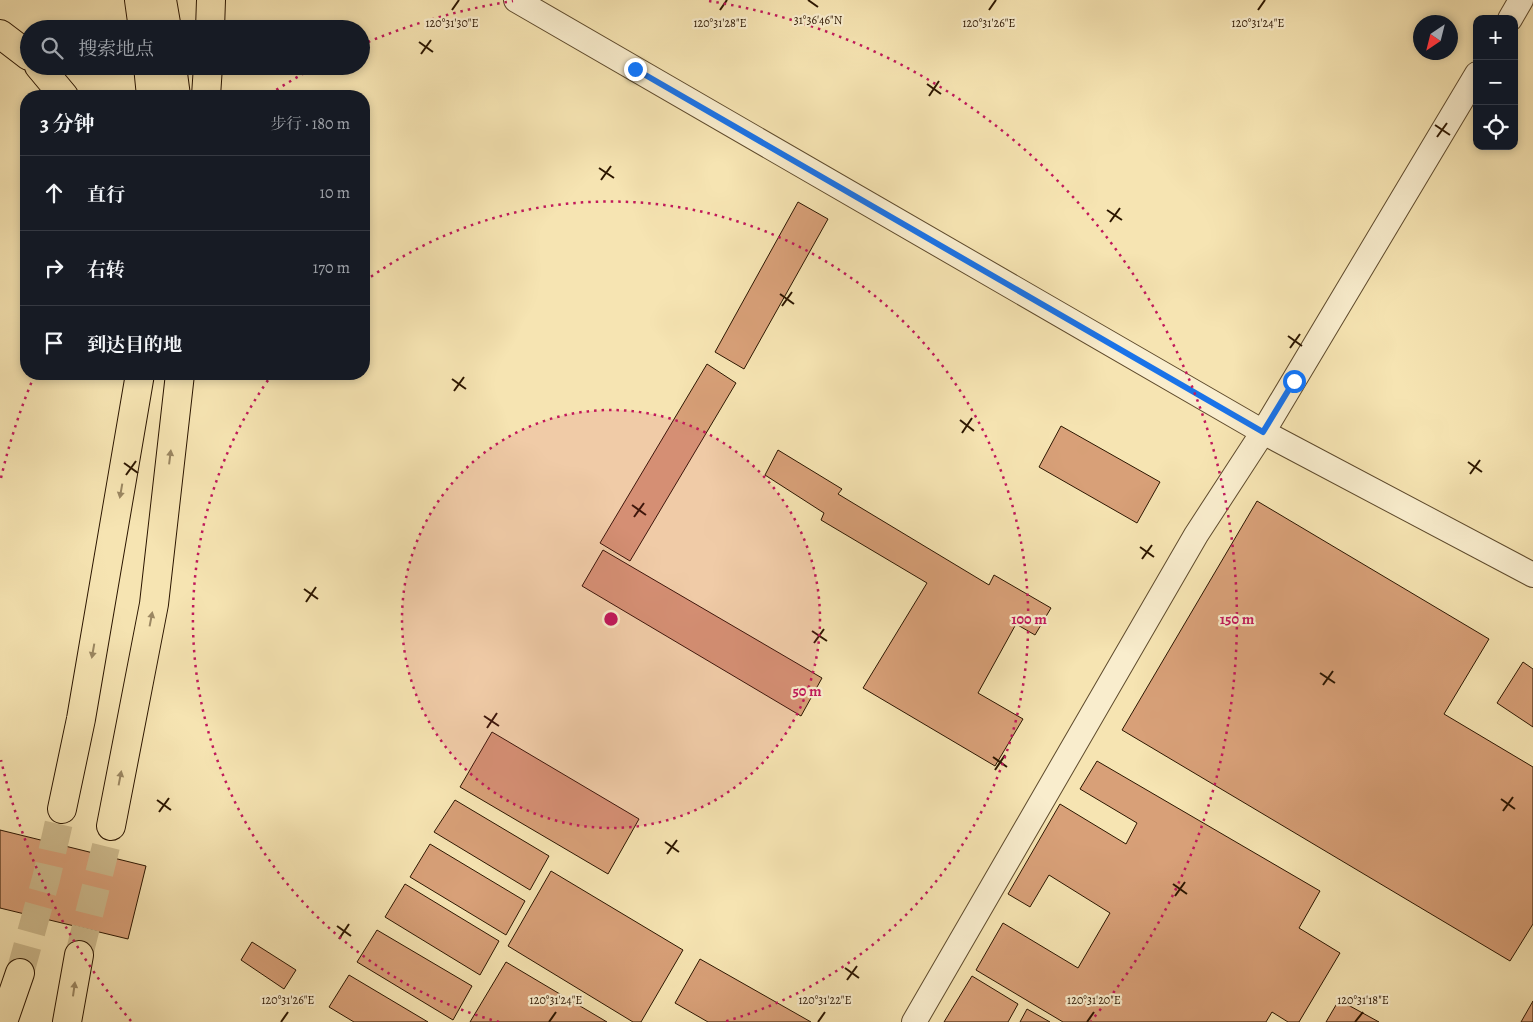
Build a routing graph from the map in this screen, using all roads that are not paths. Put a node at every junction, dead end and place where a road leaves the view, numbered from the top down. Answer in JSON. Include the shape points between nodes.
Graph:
{"nodes":[{"id":1,"x":139,"y":0,"type":"edge"},
{"id":2,"x":162,"y":0,"type":"edge"},
{"id":3,"x":211,"y":0,"type":"edge"},
{"id":4,"x":516,"y":0,"type":"edge"},
{"id":5,"x":1521,"y":0,"type":"edge"},
{"id":6,"x":1512,"y":15,"type":"edge"},
{"id":7,"x":142,"y":20,"type":"edge"},
{"id":8,"x":165,"y":20,"type":"edge"},
{"id":9,"x":210,"y":20,"type":"edge"},
{"id":10,"x":0,"y":34,"type":"edge"},
{"id":11,"x":20,"y":49,"type":"edge"},
{"id":12,"x":46,"y":75,"type":"edge"},
{"id":13,"x":149,"y":75,"type":"edge"},
{"id":14,"x":173,"y":75,"type":"edge"},
{"id":15,"x":207,"y":75,"type":"edge"},
{"id":16,"x":1473,"y":81,"type":"edge"},
{"id":17,"x":59,"y":90,"type":"edge"},
{"id":18,"x":150,"y":90,"type":"edge"},
{"id":19,"x":175,"y":90,"type":"edge"},
{"id":20,"x":206,"y":90,"type":"edge"},
{"id":21,"x":131,"y":380,"type":"edge"},
{"id":22,"x":139,"y":380,"type":"edge"},
{"id":23,"x":178,"y":380,"type":"edge"},
{"id":24,"x":131,"y":430,"type":"junction"},
{"id":25,"x":1263,"y":432,"type":"junction"},
{"id":26,"x":1533,"y":575,"type":"edge"},
{"id":27,"x":62,"y":809,"type":"tunnel mouth"},
{"id":28,"x":110,"y":826,"type":"tunnel mouth"},
{"id":29,"x":79,"y":955,"type":"tunnel mouth"},
{"id":30,"x":20,"y":973,"type":"tunnel mouth"},
{"id":31,"x":3,"y":1022,"type":"edge"},
{"id":32,"x":67,"y":1022,"type":"edge"},
{"id":33,"x":914,"y":1022,"type":"edge"}],
"edges":[{"from":1,"to":7,"type":"highway"},
{"from":2,"to":8,"type":"highway"},
{"from":3,"to":9,"type":"highway"},
{"from":4,"to":25,"type":"street"},
{"from":5,"to":6,"type":"street"},
{"from":10,"to":11,"type":"highway"},
{"from":12,"to":17,"type":"highway"},
{"from":13,"to":18,"type":"highway"},
{"from":14,"to":19,"type":"highway"},
{"from":15,"to":20,"type":"highway"},
{"from":16,"to":25,"type":"street"},
{"from":21,"to":24,"type":"highway"},
{"from":22,"to":24,"type":"highway"},
{"from":28,"to":23,"type":"highway","one_way":true,"via":[[154,604]]},
{"from":24,"to":27,"type":"highway","one_way":true,"via":[[81,719]]},
{"from":25,"to":26,"type":"street"},
{"from":25,"to":33,"type":"street","via":[[1196,535]]},
{"from":32,"to":29,"type":"highway","one_way":true},
{"from":30,"to":31,"type":"highway"}]}
